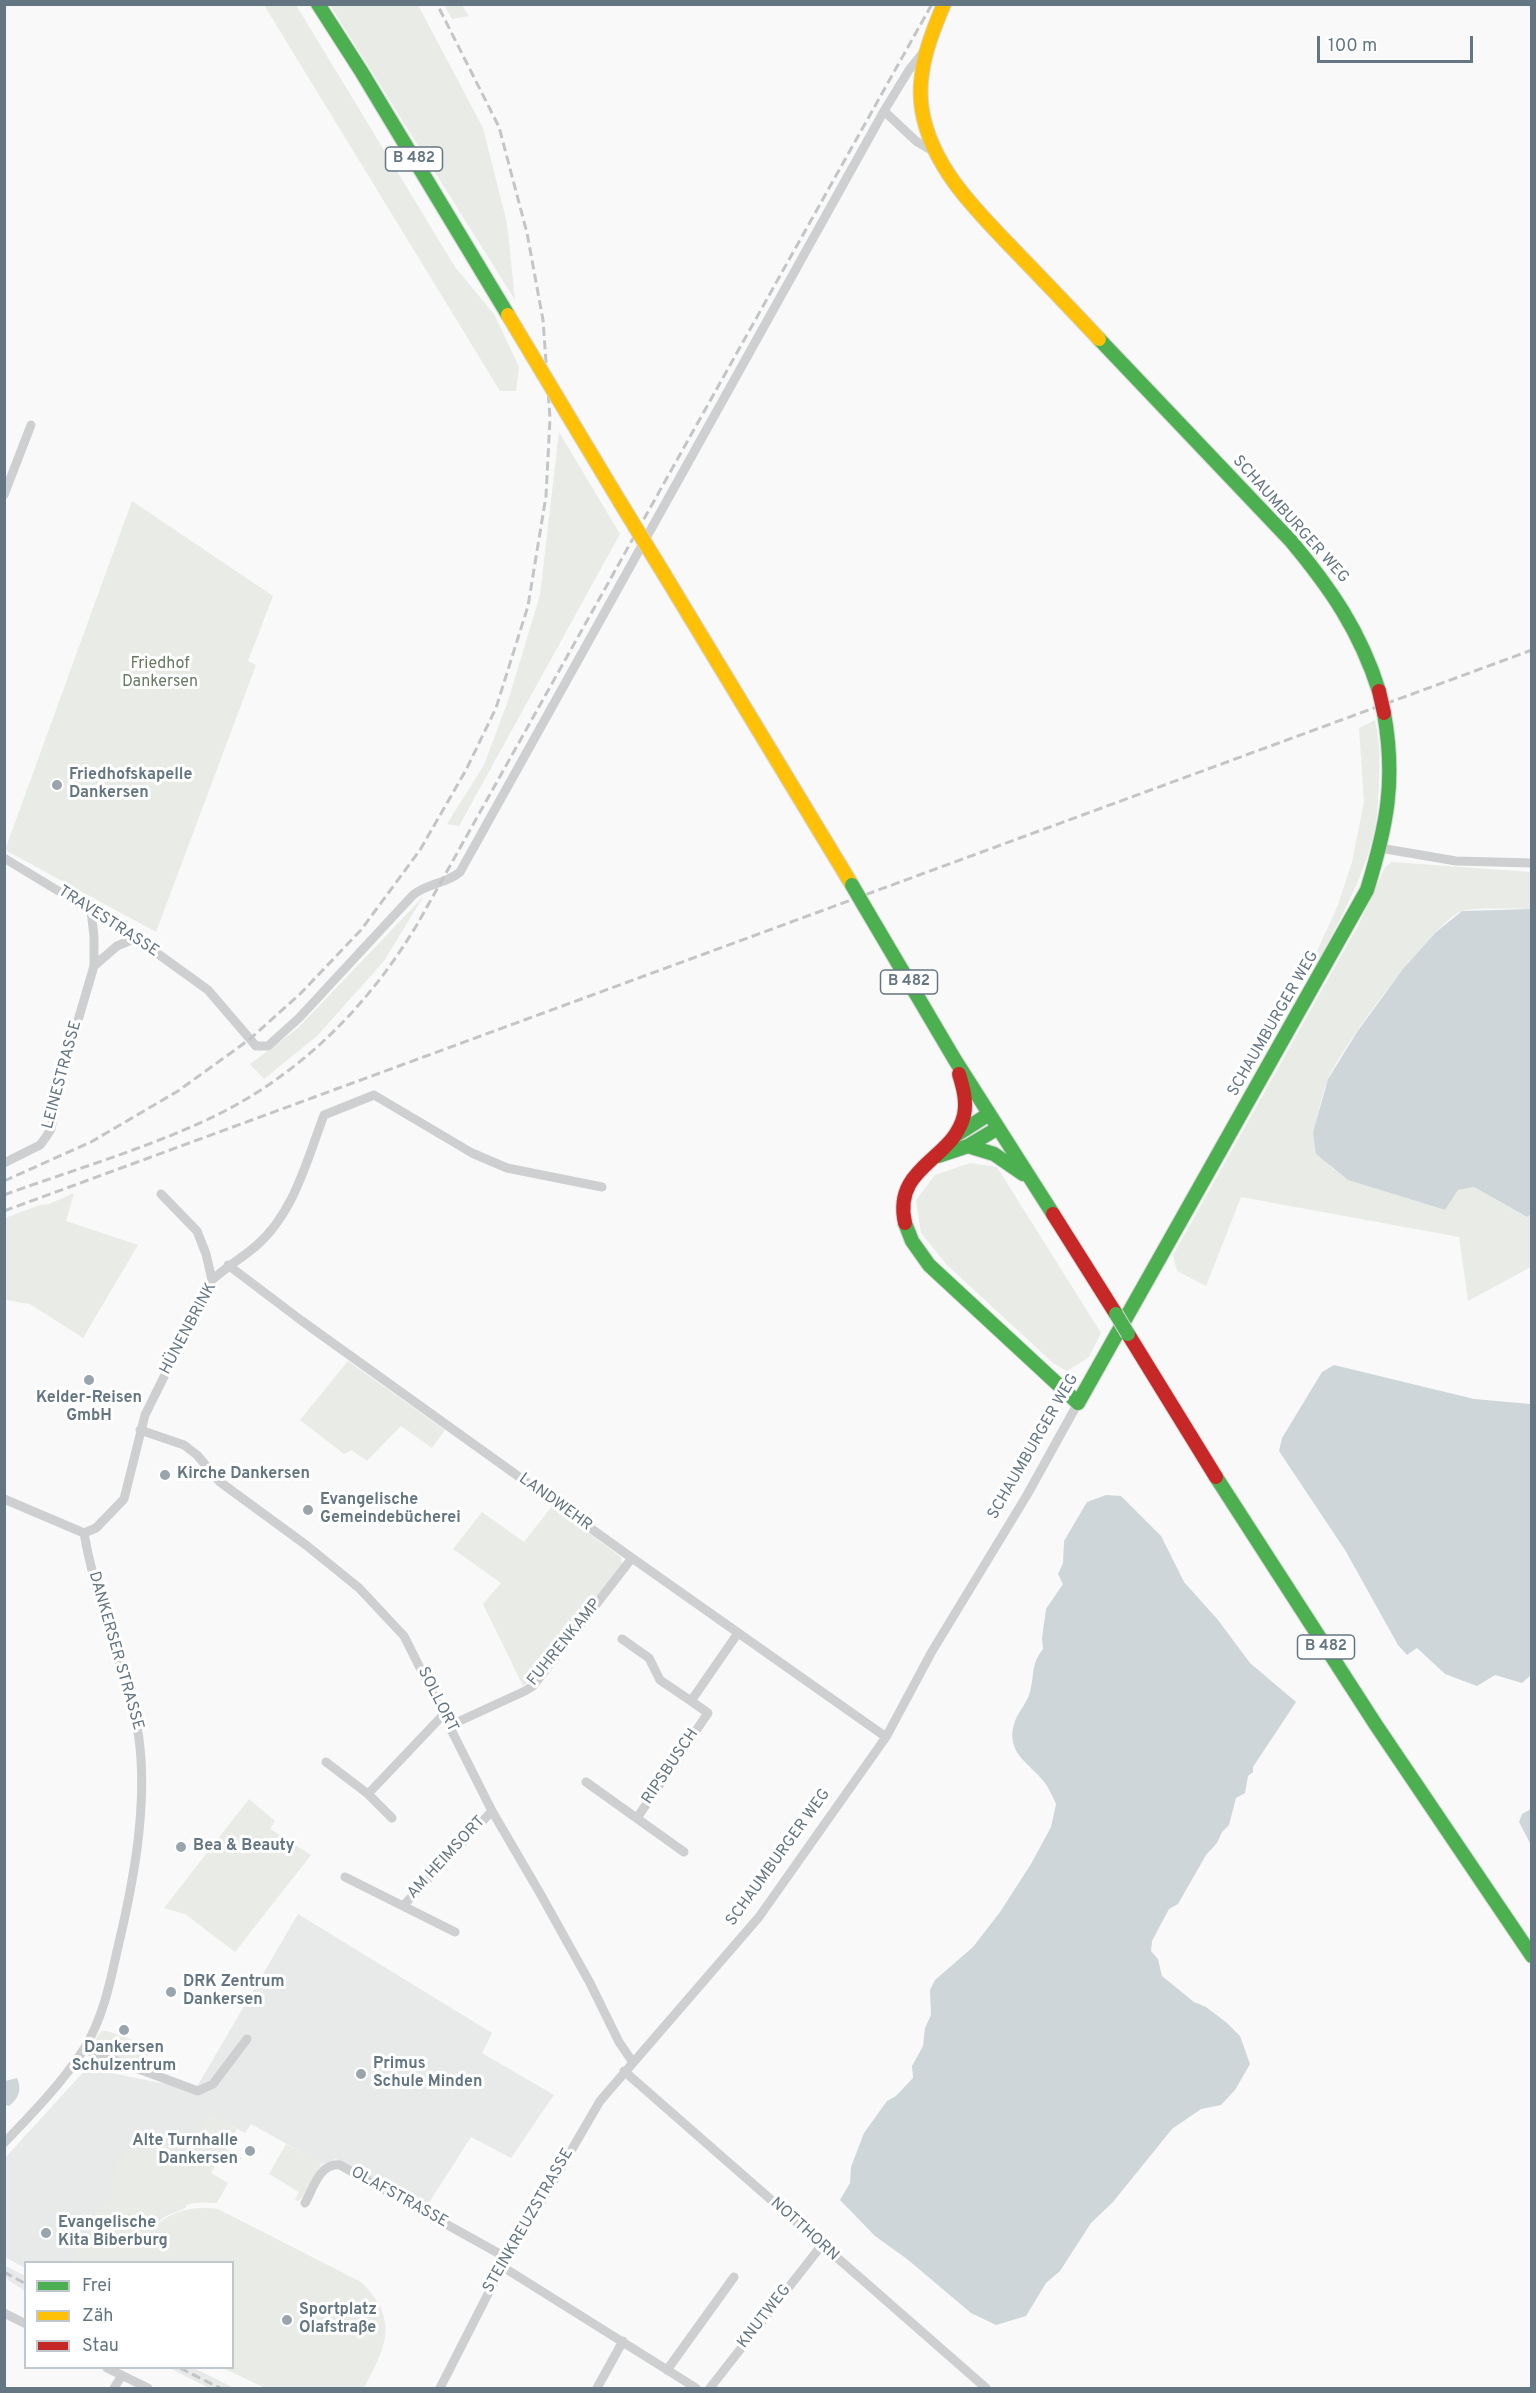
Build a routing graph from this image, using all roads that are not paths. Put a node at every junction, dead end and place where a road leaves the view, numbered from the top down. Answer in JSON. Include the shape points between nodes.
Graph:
{"nodes":[{"id":1,"x":318,"y":4,"type":"edge"},
{"id":2,"x":944,"y":4,"type":"edge"},
{"id":3,"x":925,"y":50,"type":"junction"},
{"id":4,"x":884,"y":111,"type":"junction"},
{"id":5,"x":933,"y":151,"type":"junction"},
{"id":6,"x":31,"y":425,"type":"dead end"},
{"id":7,"x":4,"y":495,"type":"edge"},
{"id":8,"x":1380,"y":848,"type":"junction"},
{"id":9,"x":4,"y":858,"type":"edge"},
{"id":10,"x":1532,"y":863,"type":"edge"},
{"id":11,"x":91,"y":911,"type":"junction"},
{"id":12,"x":136,"y":938,"type":"junction"},
{"id":13,"x":94,"y":966,"type":"junction"},
{"id":14,"x":955,"y":1060,"type":"junction"},
{"id":15,"x":989,"y":1114,"type":"junction"},
{"id":16,"x":998,"y":1128,"type":"junction"},
{"id":17,"x":951,"y":1138,"type":"junction"},
{"id":18,"x":968,"y":1146,"type":"junction"},
{"id":19,"x":933,"y":1158,"type":"junction"},
{"id":20,"x":4,"y":1162,"type":"edge"},
{"id":21,"x":1029,"y":1178,"type":"junction"},
{"id":22,"x":602,"y":1187,"type":"dead end"},
{"id":23,"x":161,"y":1194,"type":"dead end"},
{"id":24,"x":228,"y":1265,"type":"junction"},
{"id":25,"x":212,"y":1280,"type":"junction"},
{"id":26,"x":1078,"y":1403,"type":"junction"},
{"id":27,"x":140,"y":1430,"type":"junction"},
{"id":28,"x":4,"y":1499,"type":"edge"},
{"id":29,"x":84,"y":1533,"type":"junction"},
{"id":30,"x":632,"y":1558,"type":"junction"},
{"id":31,"x":738,"y":1633,"type":"junction"},
{"id":32,"x":622,"y":1639,"type":"dead end"},
{"id":33,"x":691,"y":1701,"type":"junction"},
{"id":34,"x":444,"y":1714,"type":"junction"},
{"id":35,"x":451,"y":1725,"type":"junction"},
{"id":36,"x":886,"y":1737,"type":"junction"},
{"id":37,"x":327,"y":1762,"type":"dead end"},
{"id":38,"x":586,"y":1782,"type":"dead end"},
{"id":39,"x":369,"y":1794,"type":"junction"},
{"id":40,"x":492,"y":1810,"type":"junction"},
{"id":41,"x":392,"y":1818,"type":"dead end"},
{"id":42,"x":637,"y":1818,"type":"junction"},
{"id":43,"x":684,"y":1852,"type":"dead end"},
{"id":44,"x":345,"y":1877,"type":"dead end"},
{"id":45,"x":403,"y":1906,"type":"junction"},
{"id":46,"x":454,"y":1932,"type":"dead end"},
{"id":47,"x":1532,"y":1956,"type":"edge"},
{"id":48,"x":247,"y":2039,"type":"dead end"},
{"id":49,"x":84,"y":2049,"type":"junction"},
{"id":50,"x":632,"y":2061,"type":"junction"},
{"id":51,"x":624,"y":2071,"type":"junction"},
{"id":52,"x":8,"y":2133,"type":"edge"},
{"id":53,"x":4,"y":2143,"type":"edge"},
{"id":54,"x":304,"y":2203,"type":"dead end"},
{"id":55,"x":821,"y":2246,"type":"junction"},
{"id":56,"x":505,"y":2263,"type":"junction"},
{"id":57,"x":735,"y":2277,"type":"dead end"},
{"id":58,"x":4,"y":2313,"type":"edge"},
{"id":59,"x":24,"y":2323,"type":"edge"},
{"id":60,"x":623,"y":2342,"type":"junction"},
{"id":61,"x":112,"y":2369,"type":"edge"},
{"id":62,"x":667,"y":2370,"type":"junction"},
{"id":63,"x":122,"y":2375,"type":"junction"},
{"id":64,"x":114,"y":2388,"type":"edge"},
{"id":65,"x":148,"y":2388,"type":"edge"},
{"id":66,"x":440,"y":2388,"type":"edge"},
{"id":67,"x":597,"y":2388,"type":"edge"},
{"id":68,"x":696,"y":2388,"type":"edge"},
{"id":69,"x":710,"y":2388,"type":"edge"},
{"id":70,"x":986,"y":2388,"type":"edge"}],
"edges":[{"from":1,"to":14,"type":"main road","number":"B 482","bridge":true,"via":[[754,720]]},
{"from":2,"to":3,"type":"main road","name":"SCHAUMBURGER WEG"},
{"from":3,"to":4,"type":"street","name":"TRAVESTRASSE"},
{"from":3,"to":5,"type":"main road","name":"SCHAUMBURGER WEG","via":[[922,114]]},
{"from":4,"to":5,"type":"street","via":[[916,141]]},
{"from":4,"to":12,"type":"street","name":"TRAVESTRASSE","via":[[460,872],[451,880],[413,895],[268,1046],[256,1046],[208,990]]},
{"from":5,"to":8,"type":"main road","name":"SCHAUMBURGER WEG","bridge":true,"via":[[971,204],[1324,579],[1370,658],[1384,713],[1390,794]]},
{"from":6,"to":7,"type":"street"},
{"from":8,"to":10,"type":"street","via":[[1456,861]]},
{"from":8,"to":26,"type":"main road","name":"SCHAUMBURGER WEG","via":[[1367,890],[1351,920]]},
{"from":9,"to":11,"type":"street","name":"TRAVESTRASSE"},
{"from":11,"to":12,"type":"street","name":"TRAVESTRASSE"},
{"from":11,"to":13,"type":"street","name":"LEINESTRASSE"},
{"from":12,"to":13,"type":"street","via":[[117,946]]},
{"from":13,"to":20,"type":"street","name":"LEINESTRASSE","via":[[59,1085],[51,1129],[40,1145]]},
{"from":14,"to":15,"type":"main road","number":"B 482"},
{"from":14,"to":17,"type":"main road","via":[[965,1107],[960,1127]]},
{"from":15,"to":16,"type":"main road","number":"B 482"},
{"from":15,"to":17,"type":"main road"},
{"from":16,"to":18,"type":"main road"},
{"from":16,"to":21,"type":"main road","number":"B 482"},
{"from":17,"to":19,"type":"main road"},
{"from":18,"to":19,"type":"main road"},
{"from":18,"to":21,"type":"main road","via":[[994,1154]]},
{"from":19,"to":26,"type":"main road","via":[[911,1182],[903,1201],[903,1222],[915,1250]]},
{"from":21,"to":47,"type":"main road","number":"B 482","bridge":true,"via":[[1376,1725]]},
{"from":22,"to":24,"type":"street","name":"HÜNENBRINK","via":[[507,1168],[472,1153],[374,1095],[324,1115],[283,1214],[257,1245]]},
{"from":23,"to":25,"type":"street","via":[[196,1231]]},
{"from":24,"to":25,"type":"street","name":"HÜNENBRINK"},
{"from":24,"to":30,"type":"street","name":"LANDWEHR"},
{"from":25,"to":27,"type":"street","name":"HÜNENBRINK"},
{"from":26,"to":36,"type":"street","name":"SCHAUMBURGER WEG"},
{"from":27,"to":29,"type":"street","name":"HÜNENBRINK","via":[[124,1499],[96,1528]]},
{"from":27,"to":34,"type":"street","name":"SOLLORT","via":[[184,1445],[220,1482],[359,1588],[404,1636]]},
{"from":28,"to":29,"type":"street"},
{"from":29,"to":49,"type":"street","name":"DANKERSER STRASSE","via":[[139,1738],[141,1803],[128,1907],[107,1994]]},
{"from":30,"to":31,"type":"street","name":"LANDWEHR"},
{"from":30,"to":35,"type":"street","name":"FUHRENKAMP","via":[[532,1686]]},
{"from":31,"to":33,"type":"street"},
{"from":31,"to":36,"type":"street","name":"LANDWEHR"},
{"from":32,"to":33,"type":"street","via":[[649,1658],[660,1680]]},
{"from":33,"to":42,"type":"street","name":"RIPSBUSCH","via":[[708,1713]]},
{"from":34,"to":35,"type":"street","name":"SOLLORT"},
{"from":34,"to":39,"type":"street"},
{"from":35,"to":40,"type":"street","name":"SOLLORT"},
{"from":36,"to":50,"type":"street","name":"SCHAUMBURGER WEG","via":[[759,1917]]},
{"from":37,"to":39,"type":"street"},
{"from":38,"to":42,"type":"street"},
{"from":39,"to":41,"type":"street"},
{"from":40,"to":45,"type":"street","name":"AM HEIMSORT"},
{"from":40,"to":50,"type":"street","name":"SOLLORT"},
{"from":42,"to":43,"type":"street"},
{"from":44,"to":45,"type":"street","name":"AM HEIMSORT"},
{"from":45,"to":46,"type":"street","name":"AM HEIMSORT"},
{"from":48,"to":49,"type":"street","via":[[213,2084],[198,2091]]},
{"from":49,"to":52,"type":"street","name":"DANKERSER STRASSE"},
{"from":50,"to":51,"type":"street","name":"STEINKREUZSTRASSE"},
{"from":51,"to":55,"type":"street","name":"NOTTHORN"},
{"from":51,"to":56,"type":"street","name":"STEINKREUZSTRASSE","via":[[594,2109]]},
{"from":52,"to":53,"type":"street","name":"DANKERSER STRASSE"},
{"from":54,"to":56,"type":"street","name":"OLAFSTRASSE","via":[[326,2168],[340,2165]]},
{"from":55,"to":69,"type":"street","name":"KNUTWEG"},
{"from":55,"to":70,"type":"street","name":"NOTTHORN"},
{"from":56,"to":60,"type":"street","name":"OLAFSTRASSE"},
{"from":56,"to":66,"type":"street","name":"STEINKREUZSTRASSE"},
{"from":57,"to":62,"type":"street"},
{"from":58,"to":59,"type":"street"},
{"from":60,"to":62,"type":"street","name":"OLAFSTRASSE"},
{"from":60,"to":67,"type":"street"},
{"from":61,"to":63,"type":"street"},
{"from":62,"to":68,"type":"street","name":"OLAFSTRASSE"},
{"from":63,"to":64,"type":"street"},
{"from":63,"to":65,"type":"street"}]}
